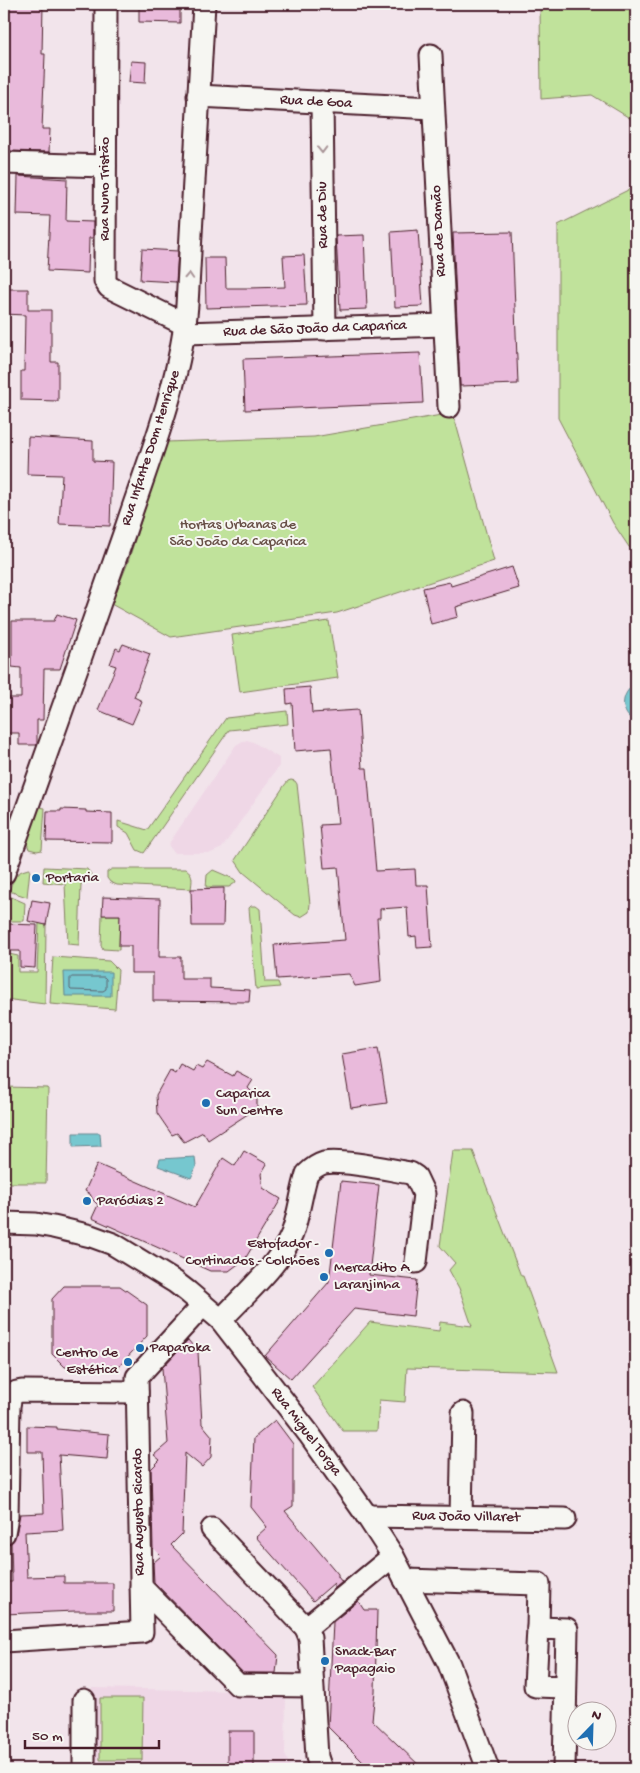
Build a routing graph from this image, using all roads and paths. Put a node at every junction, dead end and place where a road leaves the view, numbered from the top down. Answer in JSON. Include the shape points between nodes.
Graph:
{"nodes":[{"id":1,"x":106,"y":4,"type":"edge"},
{"id":2,"x":204,"y":4,"type":"edge"},
{"id":3,"x":431,"y":54,"type":"dead end"},
{"id":4,"x":198,"y":96,"type":"junction"},
{"id":5,"x":322,"y":102,"type":"junction"},
{"id":6,"x":433,"y":108,"type":"junction"},
{"id":7,"x":4,"y":163,"type":"edge"},
{"id":8,"x":105,"y":166,"type":"junction"},
{"id":9,"x":444,"y":325,"type":"junction"},
{"id":10,"x":185,"y":329,"type":"junction"},
{"id":11,"x":325,"y":329,"type":"junction"},
{"id":12,"x":449,"y":407,"type":"dead end"},
{"id":13,"x":10,"y":844,"type":"edge"},
{"id":14,"x":4,"y":873,"type":"edge"},
{"id":15,"x":4,"y":1223,"type":"edge"},
{"id":16,"x":416,"y":1262,"type":"dead end"},
{"id":17,"x":203,"y":1305,"type":"junction"},
{"id":18,"x":221,"y":1320,"type":"junction"},
{"id":19,"x":137,"y":1392,"type":"junction"},
{"id":20,"x":463,"y":1413,"type":"dead end"},
{"id":21,"x":368,"y":1516,"type":"junction"},
{"id":22,"x":461,"y":1517,"type":"junction"},
{"id":23,"x":565,"y":1519,"type":"dead end"},
{"id":24,"x":212,"y":1529,"type":"dead end"},
{"id":25,"x":4,"y":1532,"type":"edge"},
{"id":26,"x":393,"y":1556,"type":"junction"},
{"id":27,"x":405,"y":1580,"type":"junction"},
{"id":28,"x":141,"y":1587,"type":"junction"},
{"id":29,"x":306,"y":1628,"type":"junction"},
{"id":30,"x":538,"y":1628,"type":"junction"},
{"id":31,"x":4,"y":1641,"type":"edge"},
{"id":32,"x":312,"y":1686,"type":"junction"},
{"id":33,"x":565,"y":1687,"type":"junction"},
{"id":34,"x":84,"y":1700,"type":"dead end"},
{"id":35,"x":84,"y":1769,"type":"edge"},
{"id":36,"x":321,"y":1769,"type":"edge"},
{"id":37,"x":488,"y":1769,"type":"edge"},
{"id":38,"x":564,"y":1769,"type":"edge"}],
"edges":[{"from":1,"to":8,"type":"street","name":"Rua Nuno Tristão"},
{"from":2,"to":4,"type":"street","name":"Rua Infante Dom Henrique"},
{"from":3,"to":6,"type":"street","name":"Rua de Damão"},
{"from":4,"to":5,"type":"street","name":"Rua de Goa"},
{"from":10,"to":4,"type":"street","name":"Rua Infante Dom Henrique","one_way":true},
{"from":5,"to":6,"type":"street","name":"Rua de Goa"},
{"from":5,"to":11,"type":"street","name":"Rua de Diu","one_way":true},
{"from":6,"to":9,"type":"street","name":"Rua de Damão"},
{"from":7,"to":8,"type":"street"},
{"from":8,"to":10,"type":"street","name":"Rua Nuno Tristão","via":[[105,282]]},
{"from":9,"to":11,"type":"street","name":"Rua de São João da Caparica"},
{"from":9,"to":12,"type":"street","name":"Rua de Damão"},
{"from":10,"to":11,"type":"street","name":"Rua de São João da Caparica"},
{"from":10,"to":13,"type":"street","name":"Rua Infante Dom Henrique","via":[[156,438]]},
{"from":13,"to":14,"type":"street","name":"Rua Infante Dom Henrique"},
{"from":15,"to":17,"type":"street","name":"Rua Miguel Torga","via":[[58,1228],[113,1244],[175,1282]]},
{"from":16,"to":18,"type":"street","via":[[424,1194],[416,1177],[410,1173],[324,1163],[307,1174],[292,1233],[277,1260]]},
{"from":17,"to":18,"type":"street","name":"Rua Miguel Torga"},
{"from":17,"to":19,"type":"street","name":"Rua Augusto Ricardo","via":[[137,1377]]},
{"from":18,"to":21,"type":"street","name":"Rua Miguel Torga"},
{"from":19,"to":25,"type":"street","via":[[16,1392],[11,1395]]},
{"from":19,"to":28,"type":"street","name":"Rua Augusto Ricardo"},
{"from":20,"to":22,"type":"street"},
{"from":21,"to":22,"type":"street","name":"Rua João Villaret"},
{"from":21,"to":26,"type":"street","name":"Rua Miguel Torga"},
{"from":22,"to":23,"type":"street","name":"Rua João Villaret"},
{"from":24,"to":29,"type":"street"},
{"from":26,"to":27,"type":"street","name":"Rua Miguel Torga"},
{"from":26,"to":29,"type":"street"},
{"from":27,"to":30,"type":"street","via":[[539,1584]]},
{"from":27,"to":37,"type":"street","name":"Rua Miguel Torga","via":[[449,1664]]},
{"from":28,"to":31,"type":"street","name":"Rua Augusto Ricardo","via":[[142,1632]]},
{"from":28,"to":32,"type":"street","via":[[238,1685]]},
{"from":29,"to":32,"type":"street","via":[[310,1638]]},
{"from":30,"to":33,"type":"street","via":[[567,1629]]},
{"from":30,"to":33,"type":"street","via":[[536,1686]]},
{"from":32,"to":36,"type":"street","via":[[316,1757]]},
{"from":33,"to":38,"type":"street"},
{"from":34,"to":35,"type":"street"}]}
